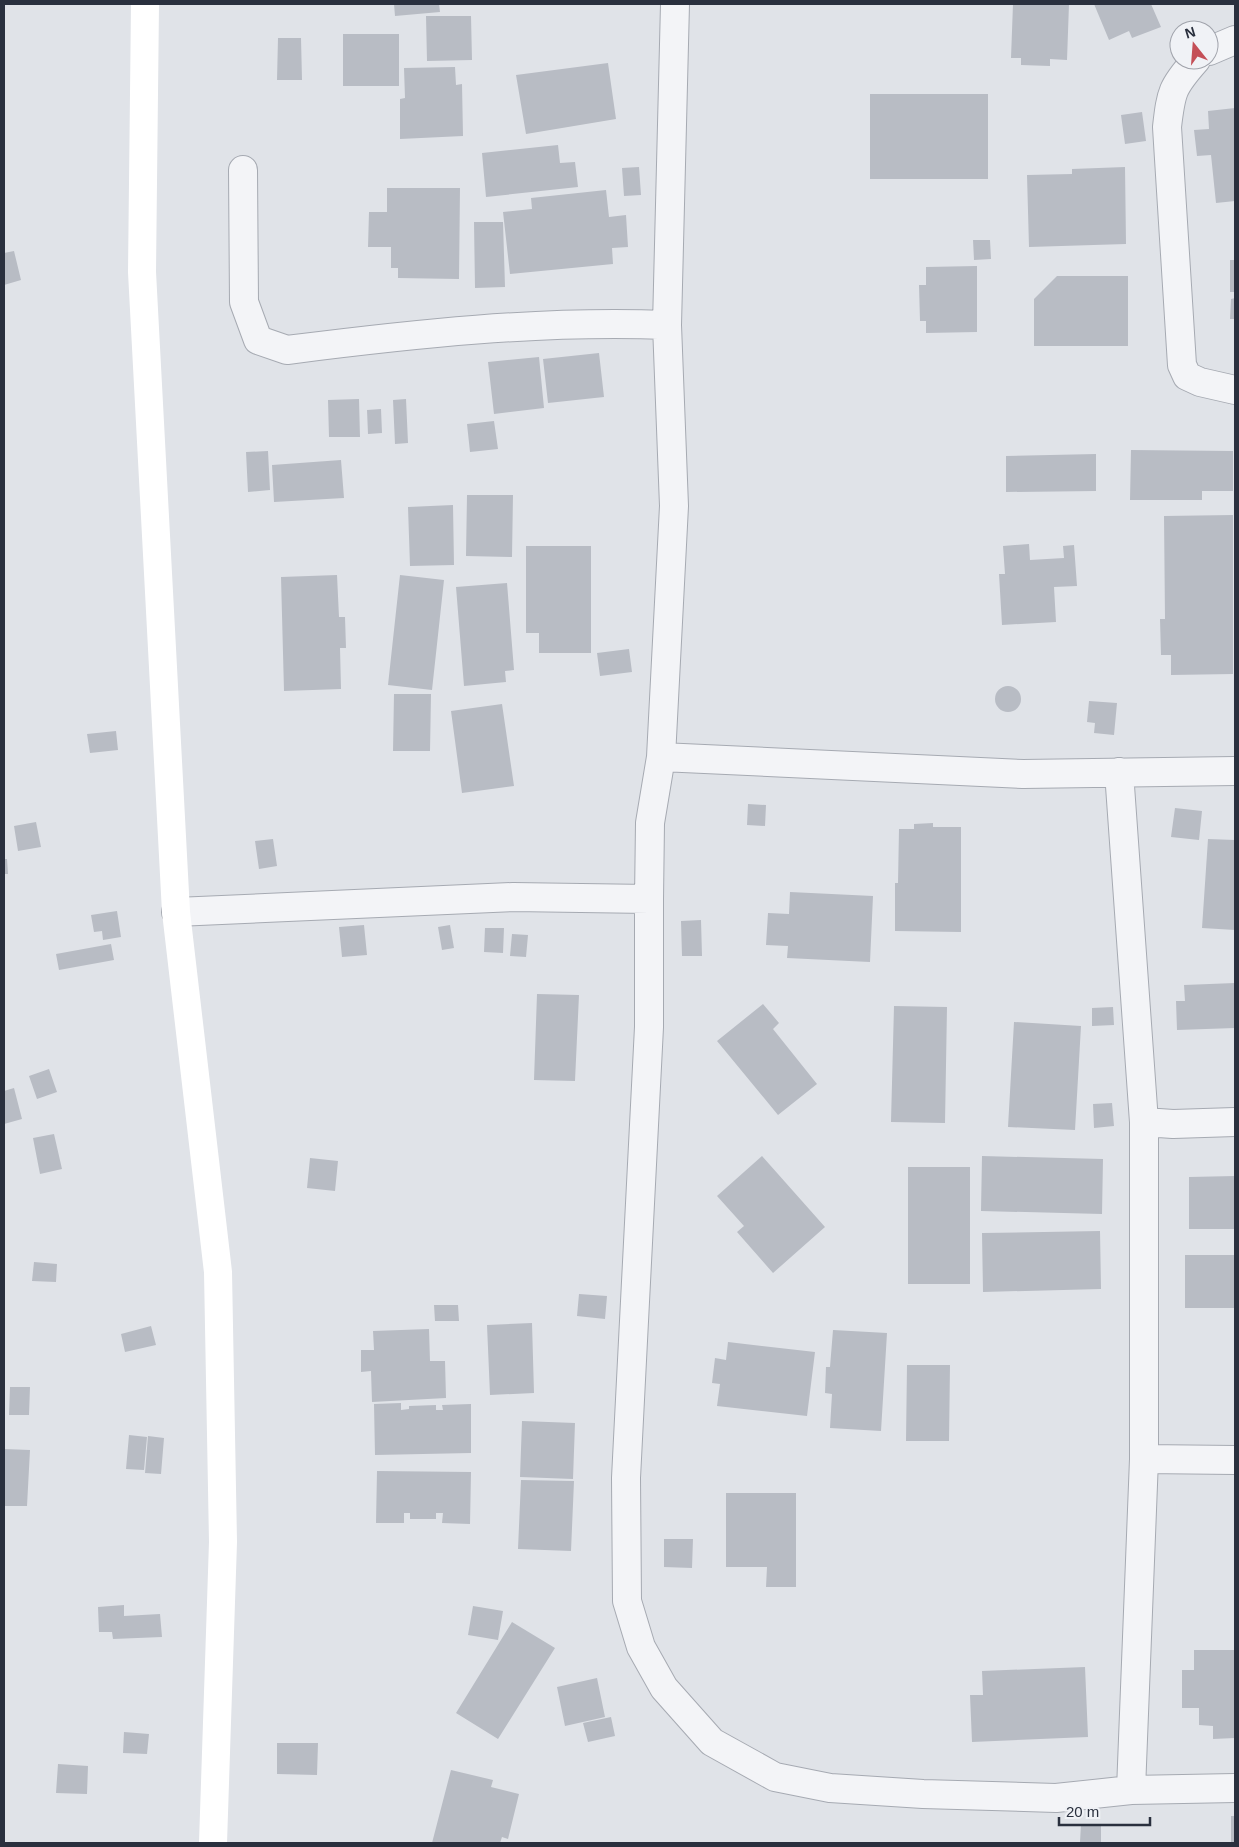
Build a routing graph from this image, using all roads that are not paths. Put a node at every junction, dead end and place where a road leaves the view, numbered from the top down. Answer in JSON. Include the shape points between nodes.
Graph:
{"nodes":[{"id":1,"x":145,"y":4,"type":"edge"},
{"id":2,"x":675,"y":4,"type":"edge"},
{"id":3,"x":1235,"y":40,"type":"edge"},
{"id":4,"x":1219,"y":47,"type":"edge"},
{"id":5,"x":1187,"y":70,"type":"edge"},
{"id":6,"x":243,"y":170,"type":"dead end"},
{"id":7,"x":667,"y":325,"type":"junction"},
{"id":8,"x":1235,"y":390,"type":"edge"},
{"id":9,"x":661,"y":757,"type":"junction"},
{"id":10,"x":1235,"y":771,"type":"edge"},
{"id":11,"x":1118,"y":772,"type":"junction"},
{"id":12,"x":649,"y":900,"type":"junction"},
{"id":13,"x":176,"y":912,"type":"junction"},
{"id":14,"x":1144,"y":1122,"type":"junction"},
{"id":15,"x":1235,"y":1122,"type":"edge"},
{"id":16,"x":1144,"y":1459,"type":"junction"},
{"id":17,"x":1235,"y":1460,"type":"edge"},
{"id":18,"x":1235,"y":1788,"type":"edge"},
{"id":19,"x":1130,"y":1790,"type":"junction"},
{"id":20,"x":213,"y":1843,"type":"edge"}],
"edges":[{"from":1,"to":13,"type":"main road","via":[[142,272]]},
{"from":2,"to":7,"type":"street"},
{"from":3,"to":4,"type":"street"},
{"from":5,"to":8,"type":"street","via":[[1176,82],[1167,127],[1182,365],[1187,376]]},
{"from":6,"to":7,"type":"street","via":[[244,302],[258,340],[287,350],[513,328],[608,322]]},
{"from":7,"to":9,"type":"street","via":[[674,506]]},
{"from":9,"to":11,"type":"street","via":[[1023,774]]},
{"from":9,"to":12,"type":"street","via":[[650,823]]},
{"from":10,"to":11,"type":"street"},
{"from":11,"to":14,"type":"street"},
{"from":12,"to":13,"type":"street","via":[[513,897]]},
{"from":12,"to":19,"type":"street","via":[[649,1027],[626,1478],[627,1601],[641,1647],[664,1688],[712,1742],[775,1777],[830,1788],[923,1794],[1056,1798]]},
{"from":13,"to":20,"type":"main road","via":[[218,1272],[223,1542]]},
{"from":14,"to":15,"type":"street"},
{"from":14,"to":16,"type":"street"},
{"from":16,"to":17,"type":"street"},
{"from":16,"to":19,"type":"street"},
{"from":18,"to":19,"type":"street"}]}
